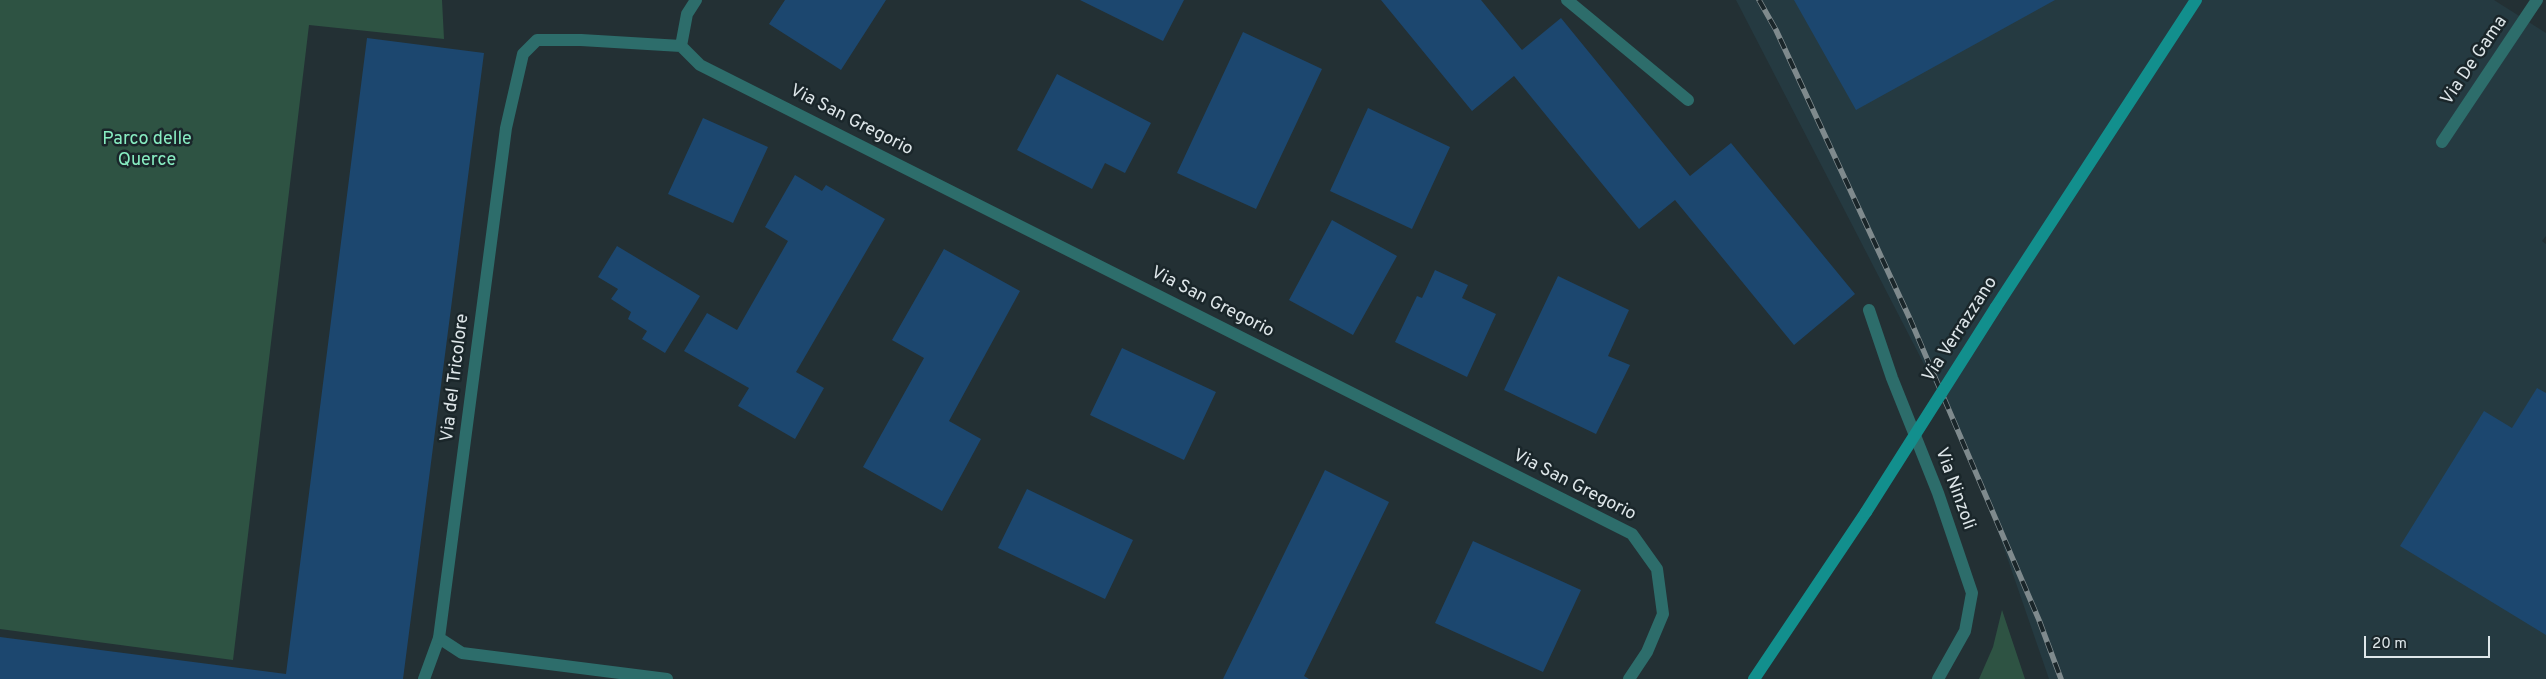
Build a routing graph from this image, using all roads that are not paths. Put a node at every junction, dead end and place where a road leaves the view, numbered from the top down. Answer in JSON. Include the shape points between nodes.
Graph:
{"nodes":[{"id":1,"x":696,"y":0,"type":"edge"},
{"id":2,"x":1567,"y":0,"type":"edge"},
{"id":3,"x":2196,"y":0,"type":"edge"},
{"id":4,"x":2537,"y":0,"type":"edge"},
{"id":5,"x":681,"y":46,"type":"junction"},
{"id":6,"x":1688,"y":100,"type":"dead end"},
{"id":7,"x":2442,"y":142,"type":"dead end"},
{"id":8,"x":1869,"y":310,"type":"dead end"},
{"id":9,"x":440,"y":638,"type":"junction"},
{"id":10,"x":424,"y":679,"type":"edge"},
{"id":11,"x":667,"y":679,"type":"edge"},
{"id":12,"x":1629,"y":679,"type":"edge"},
{"id":13,"x":1754,"y":679,"type":"edge"},
{"id":14,"x":1938,"y":679,"type":"edge"}],
"edges":[{"from":1,"to":5,"type":"street","via":[[687,14]]},
{"from":2,"to":6,"type":"street"},
{"from":3,"to":13,"type":"main road","name":"Via Verrazzano","bridge":true,"via":[[1866,512]]},
{"from":4,"to":7,"type":"street","name":"Via De Gama"},
{"from":5,"to":9,"type":"street","name":"Via del Tricolore","via":[[537,40],[522,54],[506,128]]},
{"from":5,"to":12,"type":"street","name":"Via San Gregorio","via":[[700,65],[1632,534],[1657,569],[1663,614],[1647,652]]},
{"from":8,"to":14,"type":"street","name":"Via Ninzoli","via":[[1972,593],[1965,632]]},
{"from":9,"to":10,"type":"street","name":"Via del Tricolore"},
{"from":9,"to":11,"type":"street","via":[[462,653]]}]}
